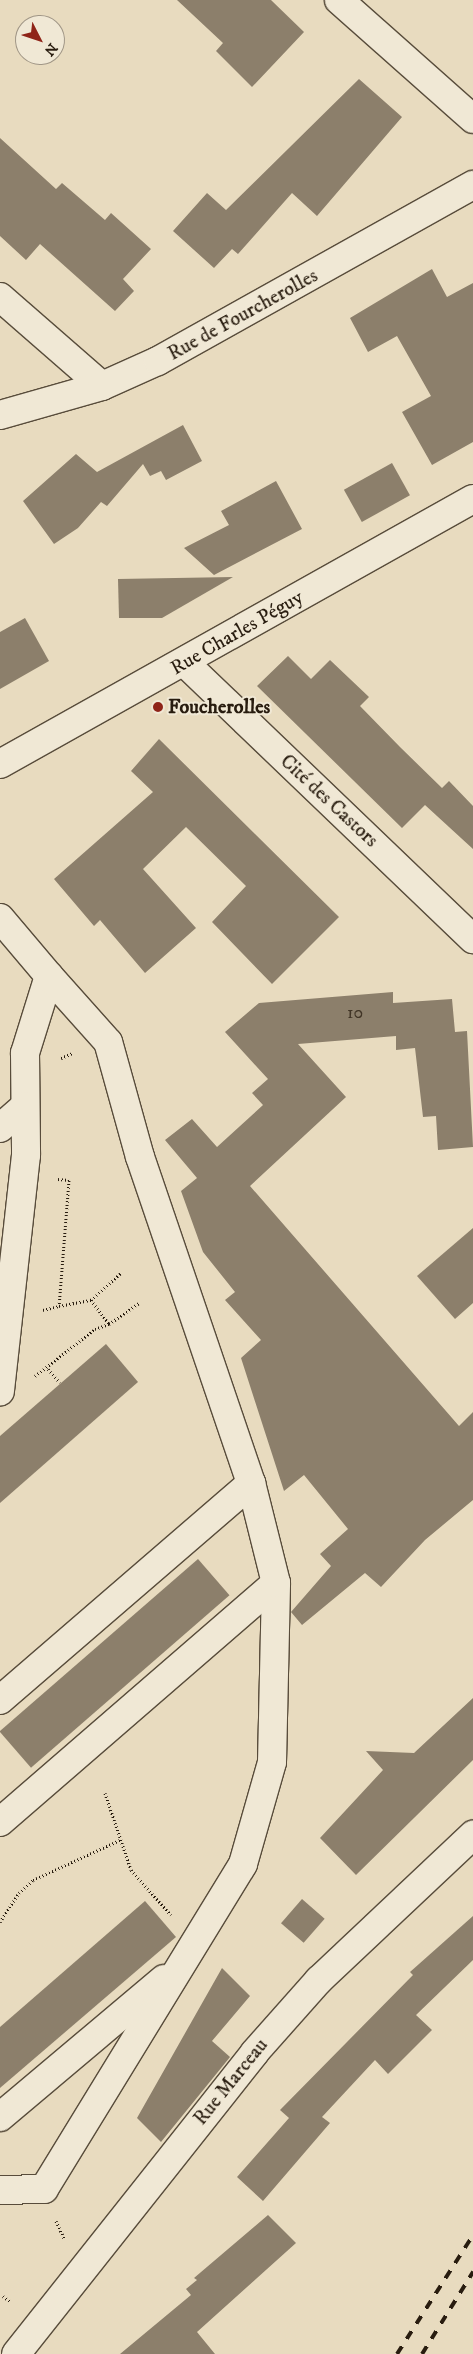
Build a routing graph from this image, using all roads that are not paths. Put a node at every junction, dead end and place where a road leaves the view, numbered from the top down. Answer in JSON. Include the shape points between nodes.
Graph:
{"nodes":[{"id":1,"x":339,"y":0,"type":"edge"},
{"id":2,"x":473,"y":119,"type":"edge"},
{"id":3,"x":473,"y":185,"type":"edge"},
{"id":4,"x":0,"y":297,"type":"edge"},
{"id":5,"x":102,"y":386,"type":"junction"},
{"id":6,"x":0,"y":415,"type":"edge"},
{"id":7,"x":473,"y":499,"type":"edge"},
{"id":8,"x":185,"y":663,"type":"junction"},
{"id":9,"x":0,"y":764,"type":"edge"},
{"id":10,"x":0,"y":918,"type":"edge"},
{"id":11,"x":473,"y":939,"type":"edge"},
{"id":12,"x":49,"y":976,"type":"junction"},
{"id":13,"x":26,"y":1106,"type":"junction"},
{"id":14,"x":0,"y":1128,"type":"edge"},
{"id":15,"x":0,"y":1392,"type":"edge"},
{"id":16,"x":251,"y":1482,"type":"junction"},
{"id":17,"x":276,"y":1583,"type":"junction"},
{"id":18,"x":0,"y":1700,"type":"edge"},
{"id":19,"x":0,"y":1822,"type":"edge"},
{"id":20,"x":473,"y":1835,"type":"edge"},
{"id":21,"x":182,"y":1964,"type":"junction"},
{"id":22,"x":0,"y":2117,"type":"edge"},
{"id":23,"x":0,"y":2190,"type":"edge"},
{"id":24,"x":16,"y":2354,"type":"edge"}],
"edges":[{"from":1,"to":2,"type":"street"},
{"from":3,"to":5,"type":"street","name":"Rue de Fourcherolles","via":[[158,361]]},
{"from":4,"to":5,"type":"street"},
{"from":5,"to":6,"type":"street","name":"Rue de Fourcherolles"},
{"from":7,"to":8,"type":"street","name":"Rue Charles Péguy"},
{"from":8,"to":9,"type":"street","name":"Rue Charles Péguy"},
{"from":8,"to":11,"type":"street","name":"Cité des Castors"},
{"from":10,"to":12,"type":"street"},
{"from":12,"to":13,"type":"street","via":[[25,1053]]},
{"from":12,"to":16,"type":"street","via":[[108,1042],[140,1157]]},
{"from":13,"to":14,"type":"street"},
{"from":13,"to":15,"type":"street","via":[[26,1155]]},
{"from":16,"to":17,"type":"street"},
{"from":16,"to":18,"type":"street"},
{"from":17,"to":19,"type":"street"},
{"from":17,"to":21,"type":"street","via":[[272,1762],[243,1864]]},
{"from":20,"to":24,"type":"street","name":"Rue Marceau","via":[[319,1980],[254,2052]]},
{"from":21,"to":22,"type":"street"},
{"from":21,"to":23,"type":"street","via":[[44,2188]]}]}
